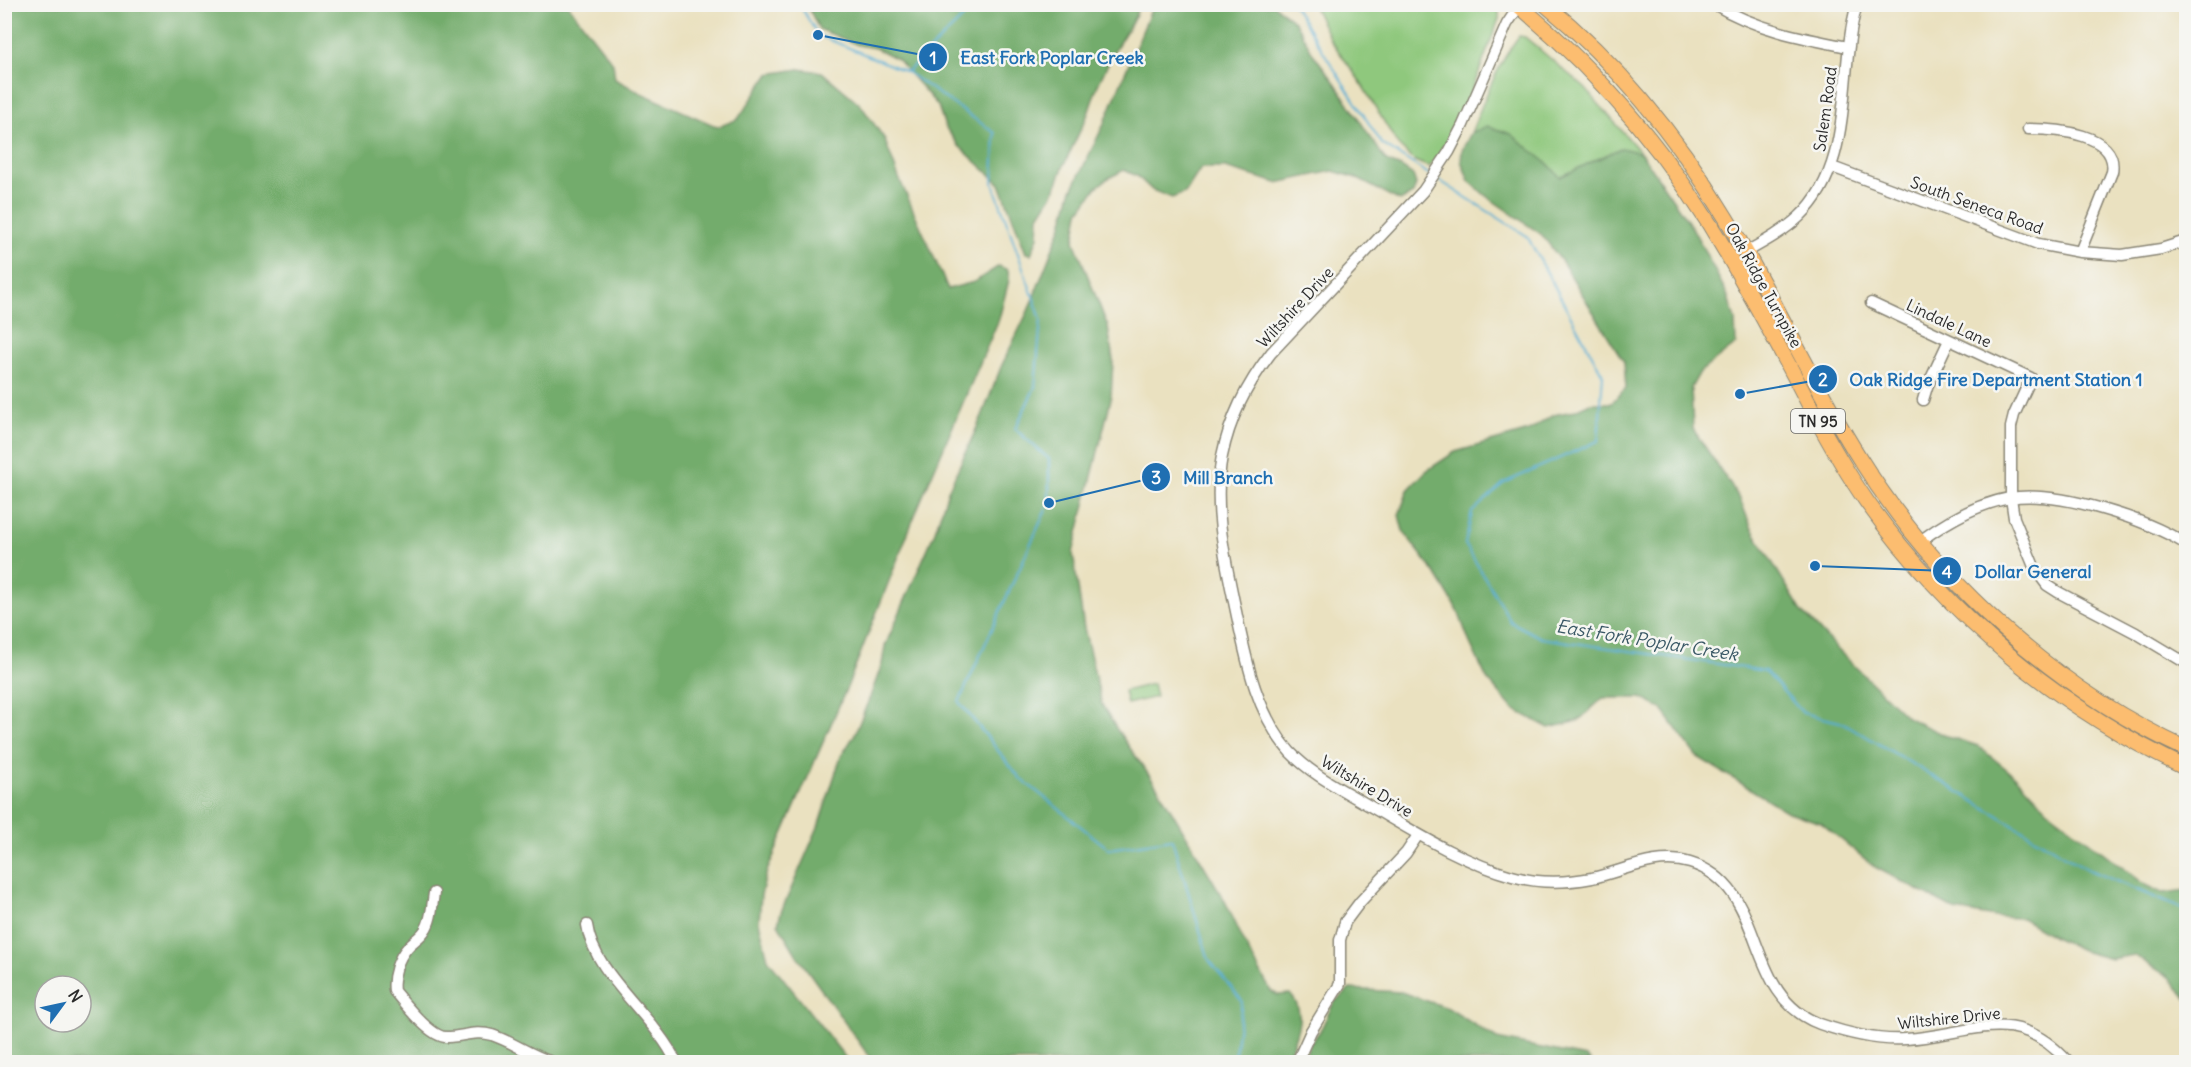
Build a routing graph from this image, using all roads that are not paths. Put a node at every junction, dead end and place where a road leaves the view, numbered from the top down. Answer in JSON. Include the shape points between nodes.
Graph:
{"nodes":[{"id":1,"x":1545,"y":4,"type":"edge"},
{"id":2,"x":1714,"y":4,"type":"edge"},
{"id":3,"x":1857,"y":4,"type":"edge"},
{"id":4,"x":1519,"y":5,"type":"edge"},
{"id":5,"x":1848,"y":47,"type":"junction"},
{"id":6,"x":2028,"y":129,"type":"dead end"},
{"id":7,"x":1832,"y":167,"type":"junction"},
{"id":8,"x":2187,"y":241,"type":"edge"},
{"id":9,"x":1746,"y":252,"type":"junction"},
{"id":10,"x":2080,"y":252,"type":"junction"},
{"id":11,"x":1731,"y":261,"type":"junction"},
{"id":12,"x":1871,"y":303,"type":"dead end"},
{"id":13,"x":1949,"y":340,"type":"junction"},
{"id":14,"x":1799,"y":350,"type":"junction"},
{"id":15,"x":1784,"y":359,"type":"junction"},
{"id":16,"x":1923,"y":400,"type":"dead end"},
{"id":17,"x":2011,"y":498,"type":"junction"},
{"id":18,"x":1920,"y":542,"type":"junction"},
{"id":19,"x":2187,"y":544,"type":"edge"},
{"id":20,"x":1906,"y":552,"type":"junction"},
{"id":21,"x":2187,"y":663,"type":"edge"},
{"id":22,"x":2187,"y":749,"type":"edge"},
{"id":23,"x":2187,"y":768,"type":"edge"},
{"id":24,"x":1418,"y":835,"type":"junction"},
{"id":25,"x":434,"y":893,"type":"dead end"},
{"id":26,"x":587,"y":925,"type":"dead end"},
{"id":27,"x":552,"y":1062,"type":"edge"},
{"id":28,"x":676,"y":1062,"type":"edge"},
{"id":29,"x":1298,"y":1062,"type":"edge"},
{"id":30,"x":2068,"y":1062,"type":"edge"}],
"edges":[{"from":1,"to":9,"type":"highway","name":"Oak Ridge Turnpike","number":"TN 95","via":[[1650,108],[1701,177]]},
{"from":2,"to":5,"type":"street","via":[[1758,26]]},
{"from":3,"to":5,"type":"street","name":"Salem Road"},
{"from":4,"to":11,"type":"highway","name":"Oak Ridge Turnpike","number":"TN 95","via":[[1577,56],[1645,132],[1678,175]]},
{"from":4,"to":24,"type":"street","name":"Wiltshire Drive","via":[[1438,170],[1409,208],[1271,353],[1251,381],[1232,420],[1220,467],[1218,493],[1225,555],[1255,689],[1272,726],[1290,752],[1312,771]]},
{"from":5,"to":7,"type":"street","name":"Salem Road"},
{"from":6,"to":10,"type":"street","via":[[2080,135],[2097,142],[2112,158],[2112,172]]},
{"from":7,"to":9,"type":"street","name":"Salem Road","via":[[1813,202],[1799,218]]},
{"from":7,"to":10,"type":"street","name":"South Seneca Road","via":[[2012,236]]},
{"from":8,"to":10,"type":"street","name":"South Seneca Road","via":[[2122,255]]},
{"from":9,"to":11,"type":"highway"},
{"from":9,"to":14,"type":"highway","name":"Oak Ridge Turnpike","number":"TN 95"},
{"from":11,"to":15,"type":"highway","name":"Oak Ridge Turnpike","number":"TN 95"},
{"from":12,"to":13,"type":"street","name":"Lindale Lane"},
{"from":13,"to":16,"type":"street"},
{"from":13,"to":17,"type":"street","name":"Lindale Lane","via":[[2031,378],[2011,427]]},
{"from":14,"to":15,"type":"highway"},
{"from":14,"to":18,"type":"highway","name":"Oak Ridge Turnpike","number":"TN 95","via":[[1860,459]]},
{"from":15,"to":20,"type":"highway","name":"Oak Ridge Turnpike","number":"TN 95","via":[[1838,457]]},
{"from":17,"to":18,"type":"street","via":[[1962,514]]},
{"from":17,"to":19,"type":"street","via":[[2055,500],[2109,511]]},
{"from":17,"to":21,"type":"street","via":[[2013,518],[2035,569],[2047,585]]},
{"from":18,"to":20,"type":"highway"},
{"from":18,"to":22,"type":"highway","name":"Oak Ridge Turnpike","number":"TN 95","via":[[1978,604],[2033,653],[2107,705]]},
{"from":20,"to":23,"type":"highway","name":"Oak Ridge Turnpike","number":"TN 95","via":[[1964,615],[2025,669],[2088,714]]},
{"from":24,"to":29,"type":"street","via":[[1345,922],[1340,940],[1340,984],[1311,1031]]},
{"from":24,"to":30,"type":"street","name":"Wiltshire Drive","via":[[1511,876],[1541,882],[1594,877],[1655,861],[1693,864],[1712,872],[1733,893],[1775,989],[1804,1016],[1887,1039],[1922,1038],[1988,1026],[2009,1027],[2045,1040]]},
{"from":25,"to":27,"type":"street","via":[[425,930],[402,955],[394,991],[438,1035],[483,1033]]},
{"from":26,"to":28,"type":"street","via":[[591,945],[600,959]]}]}
